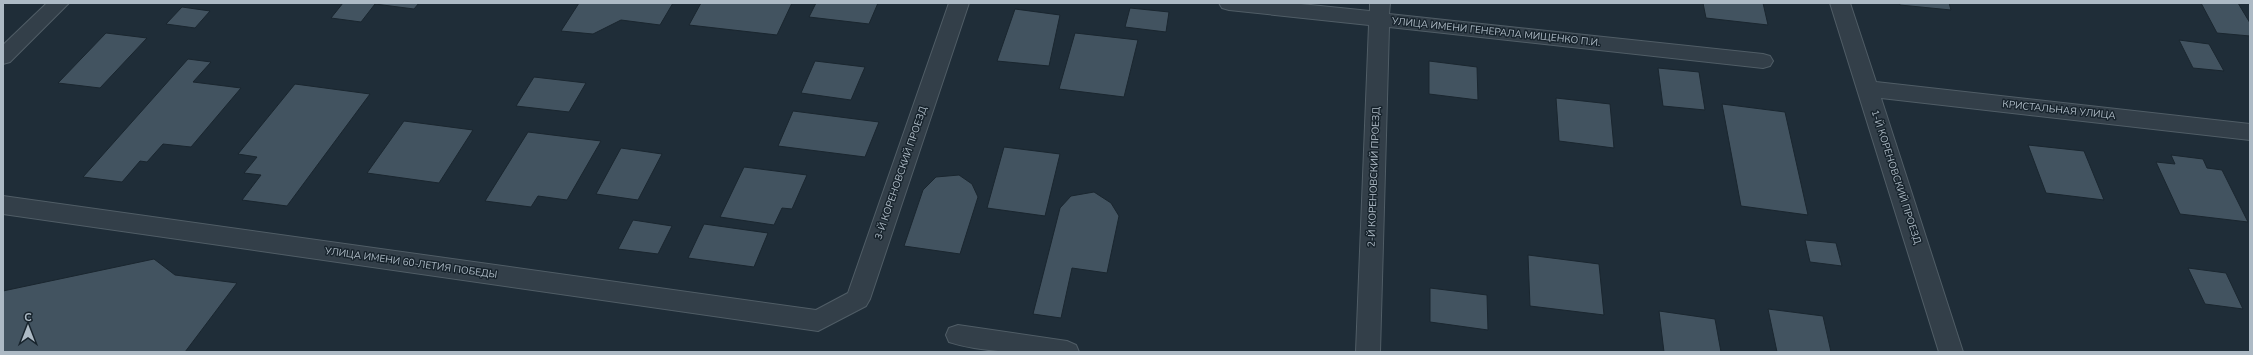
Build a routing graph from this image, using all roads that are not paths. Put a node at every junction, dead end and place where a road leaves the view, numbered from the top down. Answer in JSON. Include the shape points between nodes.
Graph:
{"nodes":[{"id":1,"x":58,"y":3,"type":"edge"},
{"id":2,"x":959,"y":3,"type":"edge"},
{"id":3,"x":1229,"y":3,"type":"edge"},
{"id":4,"x":1840,"y":3,"type":"edge"},
{"id":5,"x":1380,"y":11,"type":"edge"},
{"id":6,"x":3,"y":57,"type":"edge"},
{"id":7,"x":1763,"y":61,"type":"dead end"},
{"id":8,"x":1868,"y":89,"type":"junction"},
{"id":9,"x":2250,"y":132,"type":"edge"},
{"id":10,"x":3,"y":205,"type":"edge"},
{"id":11,"x":818,"y":321,"type":"joint"},
{"id":12,"x":958,"y":335,"type":"dead end"},
{"id":13,"x":1068,"y":352,"type":"edge"},
{"id":14,"x":1368,"y":352,"type":"edge"},
{"id":15,"x":1951,"y":352,"type":"edge"}],
"edges":[{"from":1,"to":6,"type":"street"},
{"from":2,"to":11,"type":"street","name":"3-Й КОРЕНОВСКИЙ ПРОЕЗД","via":[[858,298]]},
{"from":3,"to":5,"type":"street","name":"УЛИЦА ИМЕНИ ГЕНЕРАЛА МИЩЕНКО П.И."},
{"from":4,"to":8,"type":"street","name":"1-Й КОРЕНОВСКИЙ ПРОЕЗД"},
{"from":5,"to":7,"type":"street","name":"УЛИЦА ИМЕНИ ГЕНЕРАЛА МИЩЕНКО П.И."},
{"from":5,"to":14,"type":"street","name":"2-Й КОРЕНОВСКИЙ ПРОЕЗД"},
{"from":8,"to":9,"type":"street","name":"КРИСТАЛЬНАЯ УЛИЦА"},
{"from":8,"to":15,"type":"street","name":"1-Й КОРЕНОВСКИЙ ПРОЕЗД"},
{"from":10,"to":11,"type":"street","name":"УЛИЦА ИМЕНИ 60-ЛЕТИЯ ПОБЕДЫ"},
{"from":12,"to":13,"type":"street"}]}
